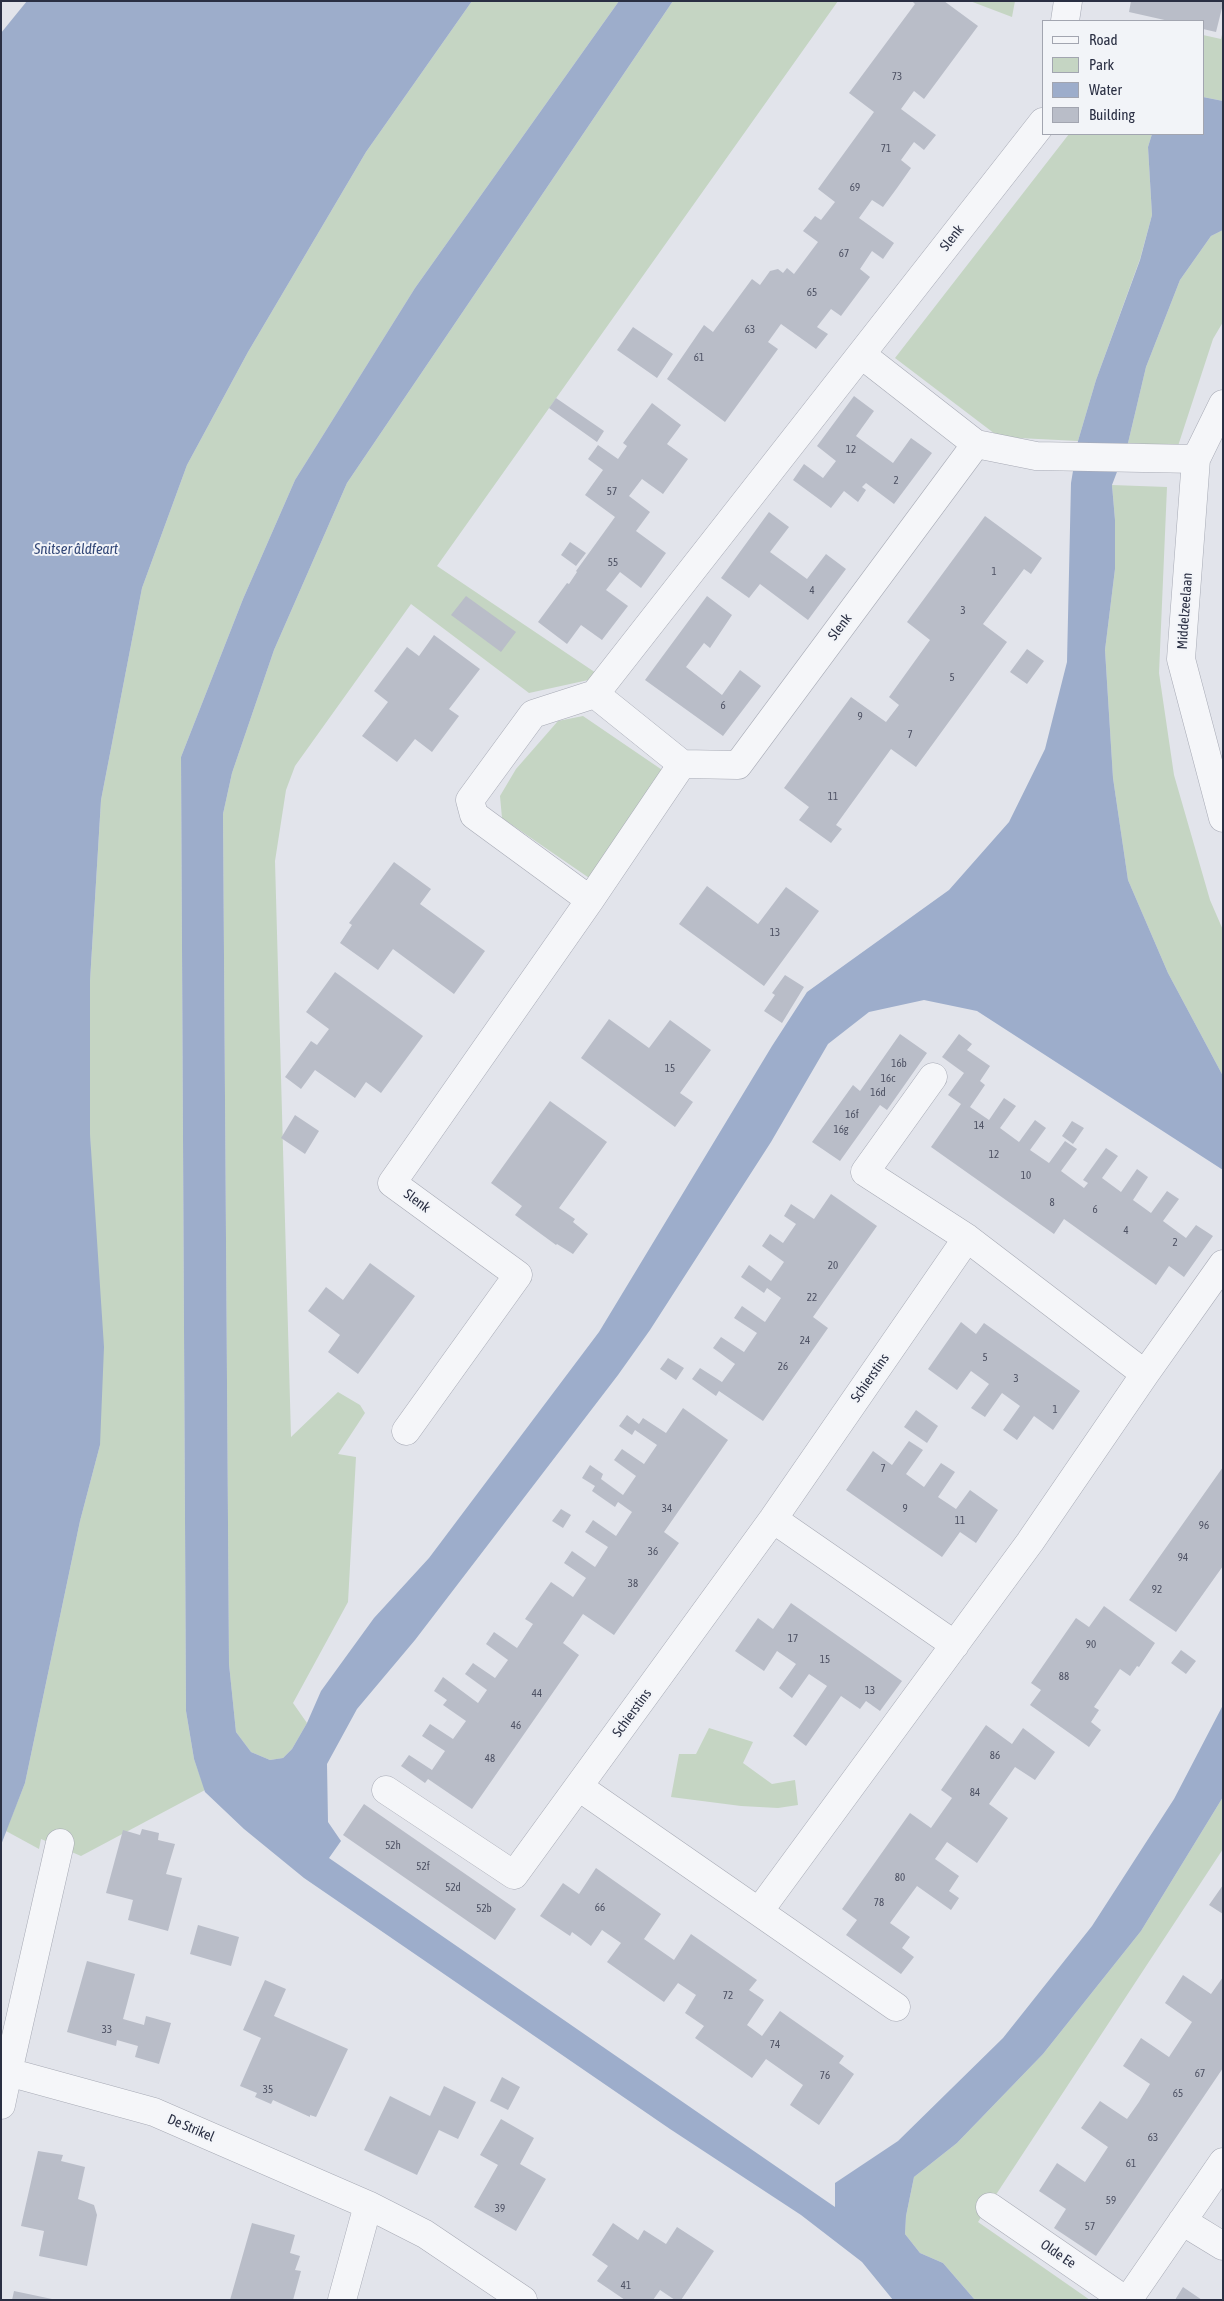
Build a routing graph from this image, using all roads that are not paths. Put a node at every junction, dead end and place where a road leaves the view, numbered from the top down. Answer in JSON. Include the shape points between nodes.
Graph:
{"nodes":[{"id":1,"x":1068,"y":1,"type":"edge"},
{"id":2,"x":1065,"y":20,"type":"edge"},
{"id":3,"x":1042,"y":123,"type":"edge"},
{"id":4,"x":862,"y":355,"type":"junction"},
{"id":5,"x":1223,"y":404,"type":"edge"},
{"id":6,"x":976,"y":444,"type":"junction"},
{"id":7,"x":1196,"y":459,"type":"junction"},
{"id":8,"x":595,"y":694,"type":"junction"},
{"id":9,"x":682,"y":764,"type":"junction"},
{"id":10,"x":1223,"y":818,"type":"edge"},
{"id":11,"x":590,"y":900,"type":"junction"},
{"id":12,"x":932,"y":1077,"type":"dead end"},
{"id":13,"x":966,"y":1238,"type":"junction"},
{"id":14,"x":1223,"y":1264,"type":"edge"},
{"id":15,"x":1145,"y":1374,"type":"junction"},
{"id":16,"x":406,"y":1432,"type":"dead end"},
{"id":17,"x":774,"y":1519,"type":"junction"},
{"id":18,"x":955,"y":1644,"type":"junction"},
{"id":19,"x":579,"y":1787,"type":"junction"},
{"id":20,"x":386,"y":1790,"type":"dead end"},
{"id":21,"x":60,"y":1843,"type":"dead end"},
{"id":22,"x":760,"y":1910,"type":"junction"},
{"id":23,"x":896,"y":2007,"type":"dead end"},
{"id":24,"x":8,"y":2072,"type":"junction"},
{"id":25,"x":1,"y":2105,"type":"edge"},
{"id":26,"x":1223,"y":2162,"type":"edge"},
{"id":27,"x":368,"y":2205,"type":"junction"},
{"id":28,"x":990,"y":2208,"type":"dead end"},
{"id":29,"x":1182,"y":2221,"type":"junction"},
{"id":30,"x":1223,"y":2246,"type":"edge"},
{"id":31,"x":342,"y":2300,"type":"edge"},
{"id":32,"x":523,"y":2300,"type":"edge"},
{"id":33,"x":1126,"y":2300,"type":"edge"}],
"edges":[{"from":1,"to":2,"type":"street"},
{"from":3,"to":4,"type":"street","name":"Slenk"},
{"from":4,"to":6,"type":"street"},
{"from":4,"to":8,"type":"street","name":"Slenk"},
{"from":5,"to":7,"type":"street","name":"Middelzeelaan"},
{"from":6,"to":7,"type":"street","via":[[1036,456]]},
{"from":6,"to":9,"type":"street","name":"Slenk","via":[[738,765]]},
{"from":7,"to":10,"type":"street","name":"Middelzeelaan","via":[[1182,659]]},
{"from":8,"to":9,"type":"street"},
{"from":8,"to":11,"type":"street","via":[[533,714],[470,800],[474,815]]},
{"from":9,"to":11,"type":"street","name":"Slenk"},
{"from":11,"to":16,"type":"street","name":"Slenk","via":[[392,1183],[518,1276]]},
{"from":12,"to":13,"type":"street","via":[[865,1172]]},
{"from":13,"to":15,"type":"street"},
{"from":13,"to":17,"type":"street","name":"Schierstins"},
{"from":14,"to":15,"type":"street"},
{"from":15,"to":18,"type":"street","via":[[1030,1542]]},
{"from":17,"to":18,"type":"street"},
{"from":17,"to":19,"type":"street","name":"Schierstins"},
{"from":18,"to":22,"type":"street"},
{"from":19,"to":20,"type":"street","name":"Schierstins","via":[[514,1875]]},
{"from":19,"to":22,"type":"street"},
{"from":21,"to":24,"type":"street"},
{"from":22,"to":23,"type":"street"},
{"from":24,"to":25,"type":"street"},
{"from":24,"to":27,"type":"street","name":"De Strikel","via":[[154,2112]]},
{"from":26,"to":29,"type":"street","name":"Olde Ee"},
{"from":27,"to":31,"type":"street"},
{"from":27,"to":32,"type":"street","name":"De Strikel","via":[[425,2234]]},
{"from":28,"to":33,"type":"street","name":"Olde Ee"},
{"from":29,"to":30,"type":"street"},
{"from":29,"to":33,"type":"street","name":"Olde Ee"}]}
